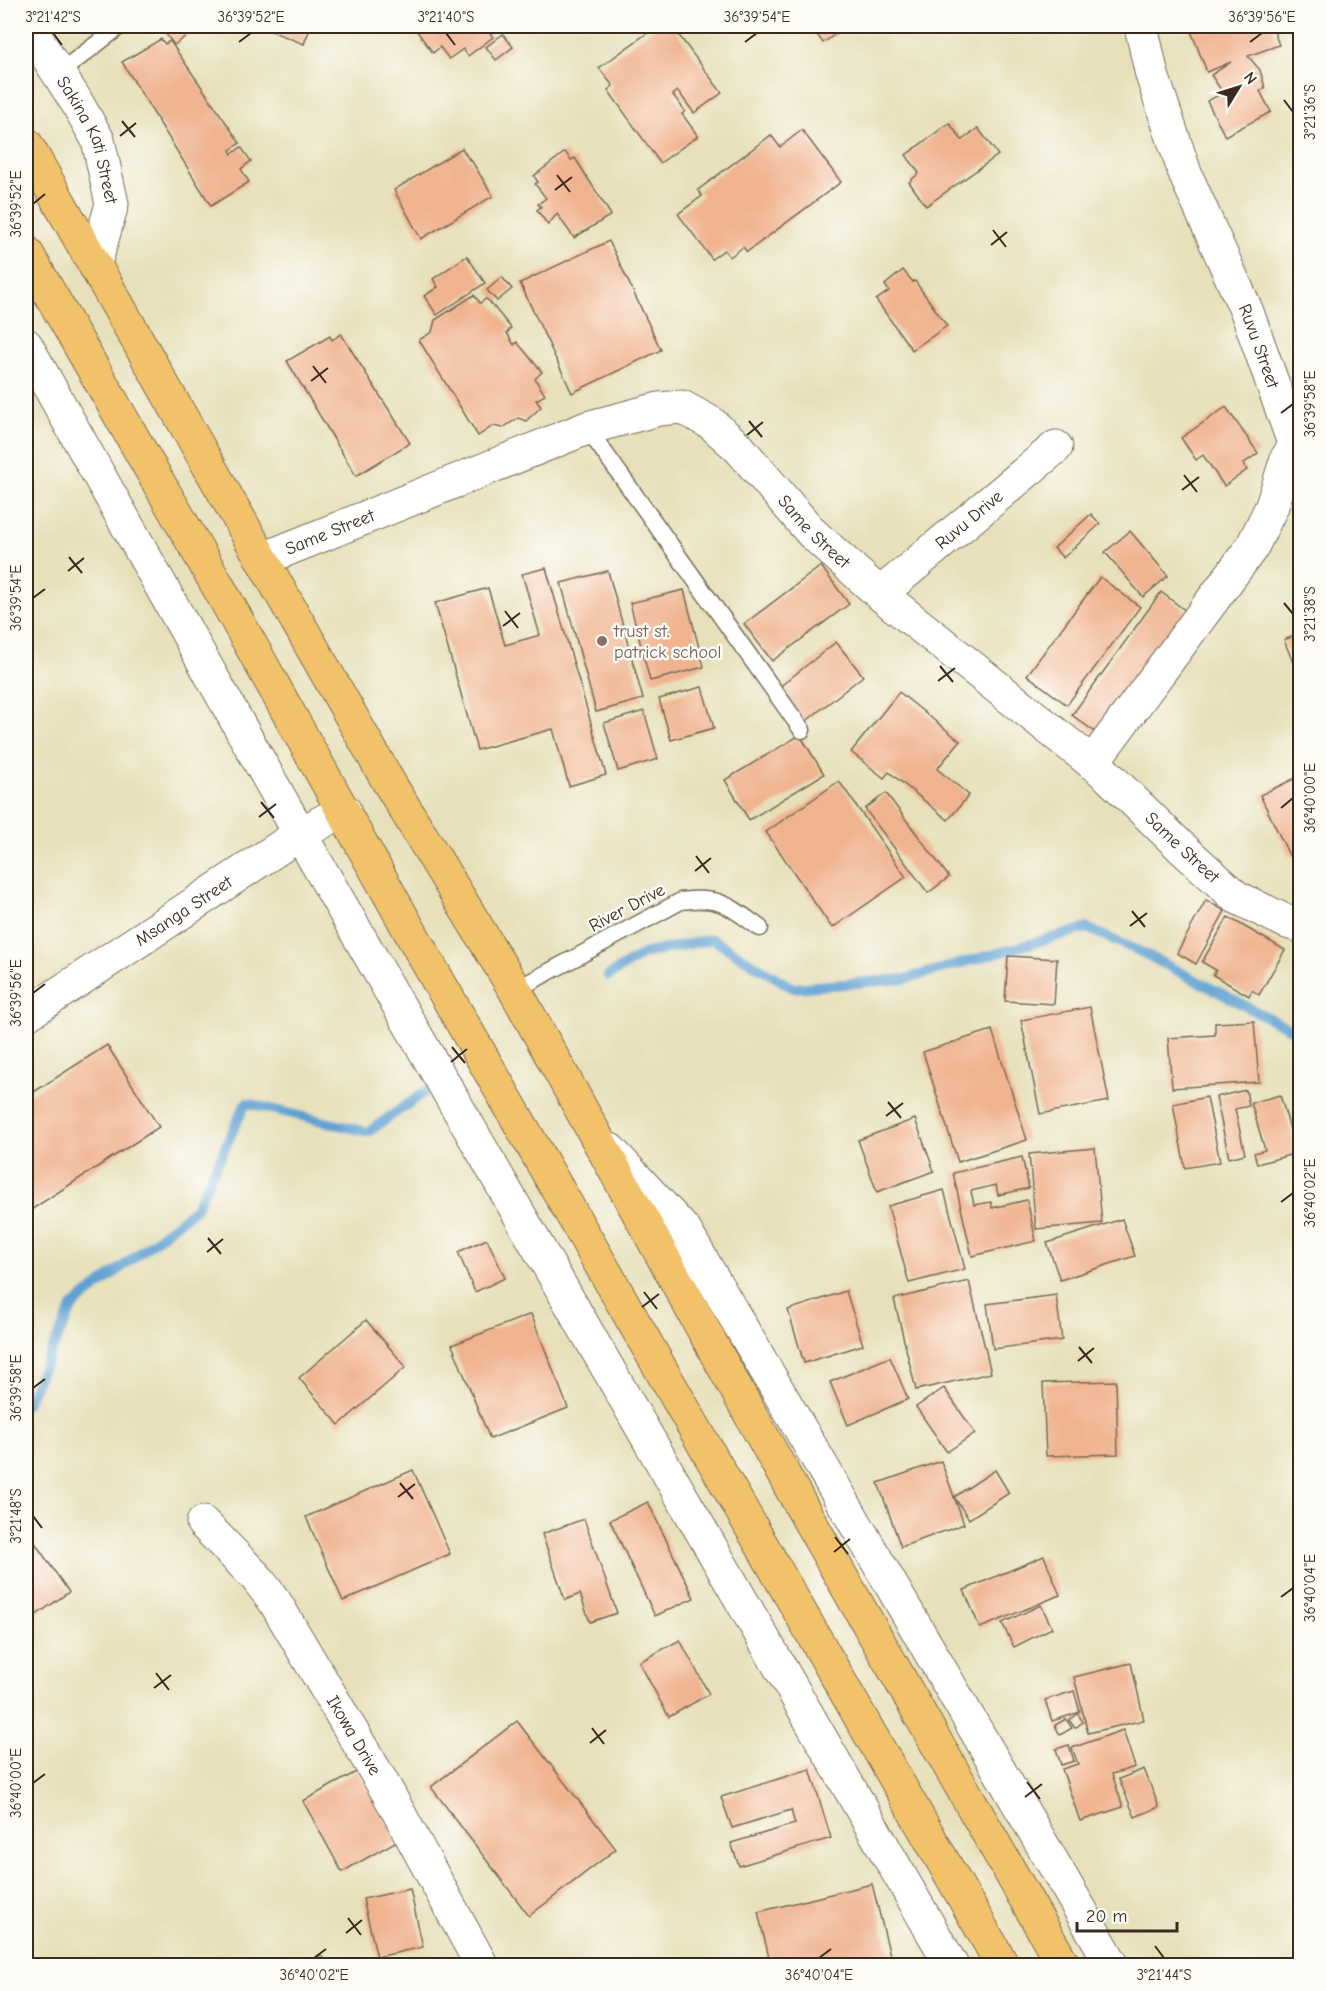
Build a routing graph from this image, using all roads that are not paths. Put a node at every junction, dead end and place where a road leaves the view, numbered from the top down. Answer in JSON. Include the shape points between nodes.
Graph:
{"nodes":[{"id":1,"x":28,"y":26,"type":"edge"},
{"id":2,"x":120,"y":26,"type":"edge"},
{"id":3,"x":1141,"y":26,"type":"edge"},
{"id":4,"x":59,"y":74,"type":"junction"},
{"id":5,"x":26,"y":144,"type":"edge"},
{"id":6,"x":26,"y":252,"type":"edge"},
{"id":7,"x":95,"y":264,"type":"junction"},
{"id":8,"x":26,"y":345,"type":"edge"},
{"id":9,"x":587,"y":428,"type":"junction"},
{"id":10,"x":1298,"y":443,"type":"edge"},
{"id":11,"x":1056,"y":447,"type":"dead end"},
{"id":12,"x":263,"y":559,"type":"junction"},
{"id":13,"x":880,"y":594,"type":"junction"},
{"id":14,"x":802,"y":730,"type":"dead end"},
{"id":15,"x":1092,"y":763,"type":"junction"},
{"id":16,"x":344,"y":810,"type":"junction"},
{"id":17,"x":300,"y":834,"type":"junction"},
{"id":18,"x":1300,"y":926,"type":"edge"},
{"id":19,"x":760,"y":928,"type":"dead end"},
{"id":20,"x":515,"y":990,"type":"junction"},
{"id":21,"x":26,"y":1015,"type":"edge"},
{"id":22,"x":590,"y":1129,"type":"junction"},
{"id":23,"x":810,"y":1522,"type":"junction"},
{"id":24,"x":202,"y":1523,"type":"dead end"},
{"id":25,"x":761,"y":1542,"type":"junction"},
{"id":26,"x":946,"y":1760,"type":"junction"},
{"id":27,"x":901,"y":1786,"type":"junction"},
{"id":28,"x":482,"y":1965,"type":"edge"},
{"id":29,"x":952,"y":1965,"type":"edge"},
{"id":30,"x":1003,"y":1965,"type":"edge"},
{"id":31,"x":1064,"y":1965,"type":"edge"},
{"id":32,"x":1113,"y":1965,"type":"edge"}],
"edges":[{"from":1,"to":4,"type":"street","name":"Sakina Kati Street"},
{"from":2,"to":4,"type":"lane"},
{"from":3,"to":10,"type":"street","name":"Ruvu Street","via":[[1152,75],[1186,176]]},
{"from":4,"to":7,"type":"street","name":"Sakina Kati Street","via":[[98,140],[108,179],[112,204]]},
{"from":5,"to":7,"type":"highway"},
{"from":6,"to":16,"type":"highway"},
{"from":7,"to":12,"type":"highway"},
{"from":8,"to":17,"type":"street"},
{"from":9,"to":12,"type":"street","name":"Same Street"},
{"from":9,"to":13,"type":"street","name":"Same Street","via":[[659,409],[682,407],[711,423],[739,448],[812,532]]},
{"from":9,"to":14,"type":"lane"},
{"from":10,"to":15,"type":"street","name":"Ruvu Street","via":[[1287,458],[1272,506],[1252,547]]},
{"from":11,"to":13,"type":"street","name":"Ruvu Drive"},
{"from":12,"to":20,"type":"highway","via":[[388,781]]},
{"from":13,"to":15,"type":"street","name":"Same Street"},
{"from":15,"to":18,"type":"street","name":"Same Street","via":[[1236,897]]},
{"from":16,"to":17,"type":"street","name":"Msanga Street"},
{"from":16,"to":25,"type":"highway"},
{"from":17,"to":21,"type":"street","name":"Msanga Street"},
{"from":17,"to":29,"type":"street"},
{"from":19,"to":20,"type":"lane","name":"River Drive","via":[[722,902],[703,898],[681,901]]},
{"from":20,"to":22,"type":"highway"},
{"from":22,"to":23,"type":"highway"},
{"from":22,"to":32,"type":"street","via":[[685,1231]]},
{"from":23,"to":25,"type":"highway"},
{"from":23,"to":26,"type":"highway"},
{"from":24,"to":28,"type":"street","name":"Ikowa Drive","via":[[256,1577],[275,1602],[387,1791]]},
{"from":25,"to":27,"type":"highway"},
{"from":26,"to":27,"type":"highway"},
{"from":26,"to":31,"type":"highway"},
{"from":27,"to":30,"type":"highway"}]}
